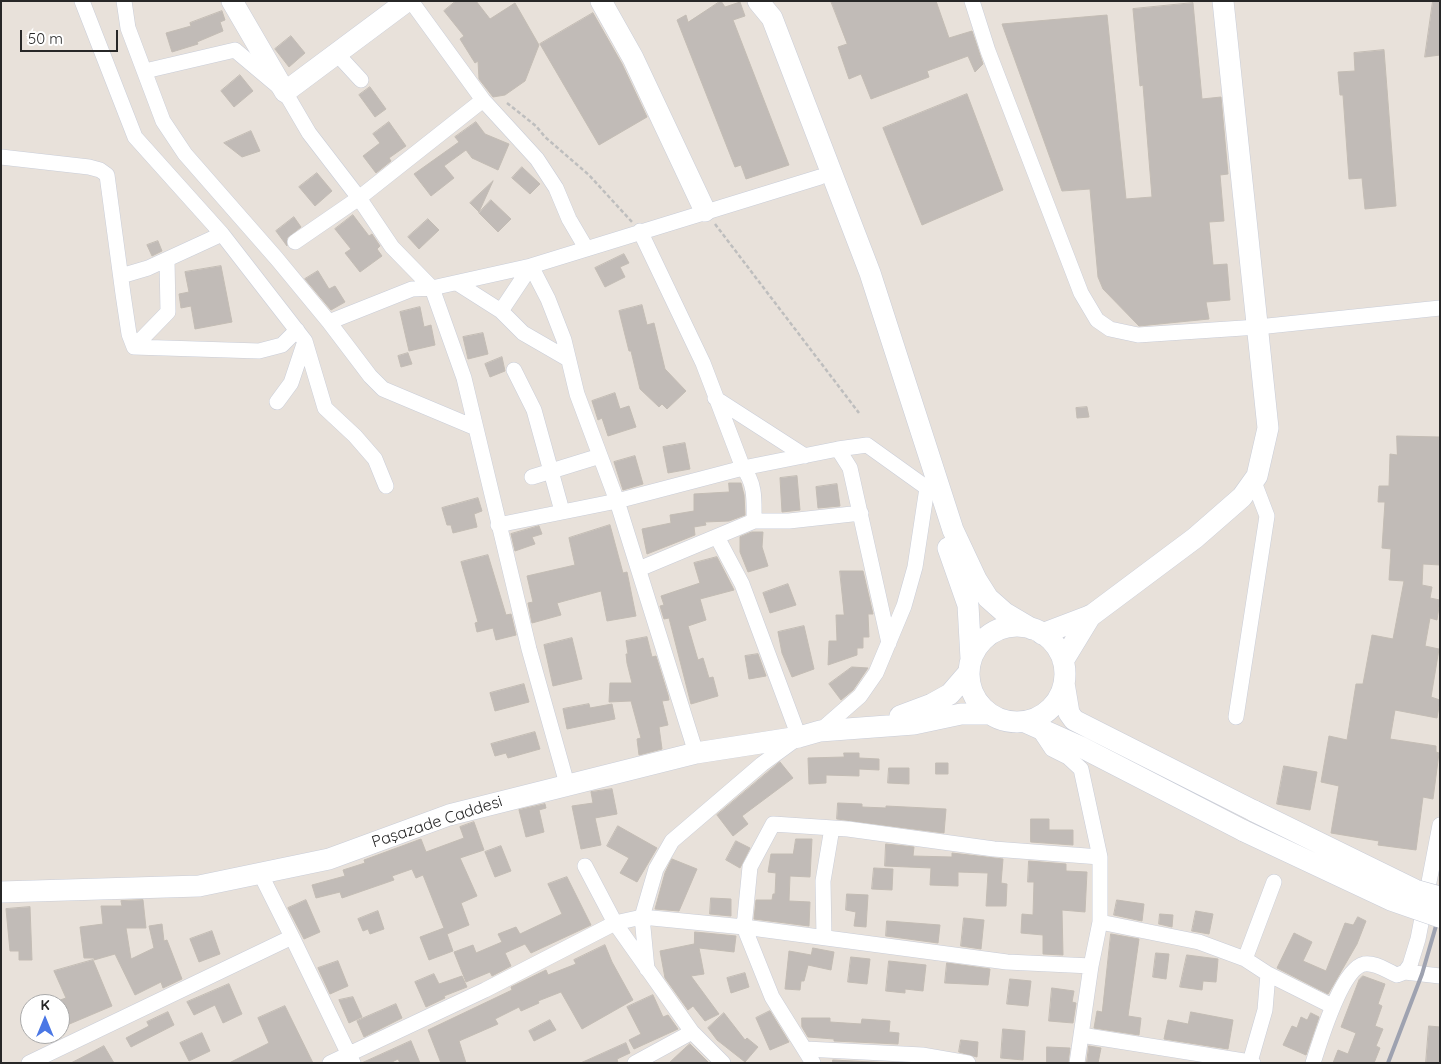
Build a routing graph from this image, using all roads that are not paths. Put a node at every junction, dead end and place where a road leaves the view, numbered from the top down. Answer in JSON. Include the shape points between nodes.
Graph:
{"nodes":[{"id":1,"x":82,"y":1,"type":"edge"},
{"id":2,"x":124,"y":1,"type":"edge"},
{"id":3,"x":232,"y":1,"type":"edge"},
{"id":4,"x":409,"y":1,"type":"edge"},
{"id":5,"x":601,"y":1,"type":"edge"},
{"id":6,"x":972,"y":1,"type":"edge"},
{"id":7,"x":1223,"y":1,"type":"edge"},
{"id":8,"x":758,"y":2,"type":"edge"},
{"id":9,"x":337,"y":54,"type":"junction"},
{"id":10,"x":145,"y":71,"type":"junction"},
{"id":11,"x":361,"y":80,"type":"dead end"},
{"id":12,"x":285,"y":92,"type":"junction"},
{"id":13,"x":483,"y":100,"type":"junction"},
{"id":14,"x":1,"y":157,"type":"edge"},
{"id":15,"x":820,"y":177,"type":"junction"},
{"id":16,"x":359,"y":198,"type":"junction"},
{"id":17,"x":705,"y":211,"type":"junction"},
{"id":18,"x":640,"y":230,"type":"junction"},
{"id":19,"x":222,"y":234,"type":"junction"},
{"id":20,"x":295,"y":242,"type":"dead end"},
{"id":21,"x":586,"y":248,"type":"junction"},
{"id":22,"x":167,"y":260,"type":"junction"},
{"id":23,"x":531,"y":266,"type":"junction"},
{"id":24,"x":120,"y":276,"type":"junction"},
{"id":25,"x":457,"y":283,"type":"junction"},
{"id":26,"x":432,"y":288,"type":"junction"},
{"id":27,"x":1440,"y":308,"type":"edge"},
{"id":28,"x":501,"y":312,"type":"junction"},
{"id":29,"x":329,"y":322,"type":"junction"},
{"id":30,"x":1258,"y":327,"type":"junction"},
{"id":31,"x":301,"y":336,"type":"junction"},
{"id":32,"x":134,"y":348,"type":"junction"},
{"id":33,"x":568,"y":359,"type":"junction"},
{"id":34,"x":514,"y":370,"type":"dead end"},
{"id":35,"x":715,"y":398,"type":"junction"},
{"id":36,"x":276,"y":402,"type":"dead end"},
{"id":37,"x":476,"y":428,"type":"junction"},
{"id":38,"x":838,"y":449,"type":"junction"},
{"id":39,"x":600,"y":456,"type":"junction"},
{"id":40,"x":805,"y":456,"type":"junction"},
{"id":41,"x":743,"y":468,"type":"junction"},
{"id":42,"x":551,"y":471,"type":"junction"},
{"id":43,"x":532,"y":477,"type":"dead end"},
{"id":44,"x":1254,"y":482,"type":"junction"},
{"id":45,"x":386,"y":486,"type":"dead end"},
{"id":46,"x":927,"y":488,"type":"junction"},
{"id":47,"x":617,"y":501,"type":"junction"},
{"id":48,"x":562,"y":511,"type":"junction"},
{"id":49,"x":861,"y":513,"type":"junction"},
{"id":50,"x":754,"y":521,"type":"junction"},
{"id":51,"x":498,"y":525,"type":"junction"},
{"id":52,"x":717,"y":537,"type":"junction"},
{"id":53,"x":639,"y":569,"type":"junction"},
{"id":54,"x":1092,"y":615,"type":"junction"},
{"id":55,"x":1037,"y":632,"type":"junction"},
{"id":56,"x":889,"y":643,"type":"junction"},
{"id":57,"x":1063,"y":661,"type":"junction"},
{"id":58,"x":970,"y":666,"type":"junction"},
{"id":59,"x":1064,"y":684,"type":"junction"},
{"id":60,"x":990,"y":714,"type":"junction"},
{"id":61,"x":1236,"y":717,"type":"dead end"},
{"id":62,"x":1032,"y":724,"type":"junction"},
{"id":63,"x":870,"y":728,"type":"junction"},
{"id":64,"x":820,"y":731,"type":"junction"},
{"id":65,"x":799,"y":737,"type":"junction"},
{"id":66,"x":696,"y":753,"type":"junction"},
{"id":67,"x":567,"y":784,"type":"junction"},
{"id":68,"x":1440,"y":825,"type":"edge"},
{"id":69,"x":832,"y":828,"type":"junction"},
{"id":70,"x":1100,"y":857,"type":"junction"},
{"id":71,"x":585,"y":866,"type":"dead end"},
{"id":72,"x":261,"y":874,"type":"junction"},
{"id":73,"x":1274,"y":882,"type":"dead end"},
{"id":74,"x":1,"y":892,"type":"edge"},
{"id":75,"x":1440,"y":897,"type":"edge"},
{"id":76,"x":642,"y":917,"type":"junction"},
{"id":77,"x":1440,"y":917,"type":"edge"},
{"id":78,"x":1100,"y":922,"type":"junction"},
{"id":79,"x":615,"y":923,"type":"junction"},
{"id":80,"x":744,"y":927,"type":"junction"},
{"id":81,"x":292,"y":937,"type":"junction"},
{"id":82,"x":824,"y":937,"type":"junction"},
{"id":83,"x":1245,"y":959,"type":"junction"},
{"id":84,"x":1091,"y":966,"type":"junction"},
{"id":85,"x":647,"y":969,"type":"junction"},
{"id":86,"x":1405,"y":972,"type":"junction"},
{"id":87,"x":1268,"y":974,"type":"junction"},
{"id":88,"x":1440,"y":976,"type":"edge"},
{"id":89,"x":1332,"y":1006,"type":"junction"},
{"id":90,"x":692,"y":1032,"type":"junction"},
{"id":91,"x":1081,"y":1035,"type":"junction"},
{"id":92,"x":810,"y":1056,"type":"edge"},
{"id":93,"x":351,"y":1058,"type":"edge"},
{"id":94,"x":1251,"y":1062,"type":"edge"},
{"id":95,"x":29,"y":1063,"type":"edge"},
{"id":96,"x":330,"y":1063,"type":"edge"},
{"id":97,"x":635,"y":1063,"type":"edge"},
{"id":98,"x":723,"y":1063,"type":"edge"},
{"id":99,"x":968,"y":1063,"type":"edge"},
{"id":100,"x":1077,"y":1063,"type":"edge"},
{"id":101,"x":1313,"y":1063,"type":"edge"}],
"edges":[{"from":1,"to":19,"type":"street","via":[[135,137]]},
{"from":2,"to":10,"type":"street","via":[[128,28]]},
{"from":3,"to":12,"type":"street"},
{"from":4,"to":9,"type":"street"},
{"from":4,"to":13,"type":"street"},
{"from":5,"to":17,"type":"street","via":[[633,58]]},
{"from":6,"to":30,"type":"street","via":[[1081,293],[1097,320],[1110,329],[1138,335]]},
{"from":7,"to":30,"type":"street"},
{"from":8,"to":15,"type":"street","via":[[759,22]]},
{"from":8,"to":55,"type":"street","via":[[772,18],[867,264],[952,530],[988,598],[1005,613]]},
{"from":9,"to":11,"type":"street"},
{"from":9,"to":12,"type":"street"},
{"from":10,"to":12,"type":"street","via":[[235,50]]},
{"from":10,"to":29,"type":"street","via":[[163,121],[185,154]]},
{"from":12,"to":16,"type":"street","via":[[309,133]]},
{"from":13,"to":16,"type":"street"},
{"from":13,"to":21,"type":"street","via":[[537,159],[556,188]]},
{"from":14,"to":24,"type":"street","via":[[89,166],[107,175]]},
{"from":15,"to":17,"type":"street"},
{"from":15,"to":46,"type":"street","via":[[879,333]]},
{"from":16,"to":20,"type":"street"},
{"from":16,"to":26,"type":"street","via":[[392,247]]},
{"from":17,"to":18,"type":"street"},
{"from":18,"to":21,"type":"street"},
{"from":18,"to":35,"type":"street"},
{"from":19,"to":22,"type":"street"},
{"from":19,"to":31,"type":"street"},
{"from":21,"to":23,"type":"street"},
{"from":22,"to":24,"type":"street"},
{"from":22,"to":32,"type":"street","via":[[168,312]]},
{"from":23,"to":25,"type":"street"},
{"from":23,"to":28,"type":"street"},
{"from":23,"to":33,"type":"street","via":[[564,340]]},
{"from":24,"to":32,"type":"street"},
{"from":25,"to":26,"type":"street"},
{"from":25,"to":28,"type":"street"},
{"from":26,"to":29,"type":"street","via":[[412,289]]},
{"from":26,"to":37,"type":"street","via":[[464,378]]},
{"from":27,"to":30,"type":"street"},
{"from":28,"to":33,"type":"street","via":[[523,333]]},
{"from":29,"to":37,"type":"street","via":[[383,389]]},
{"from":30,"to":44,"type":"street","via":[[1268,428],[1263,458]]},
{"from":31,"to":32,"type":"street","via":[[259,351]]},
{"from":31,"to":36,"type":"street","via":[[291,383]]},
{"from":31,"to":45,"type":"street","via":[[325,408],[375,460]]},
{"from":33,"to":39,"type":"street"},
{"from":34,"to":42,"type":"street","via":[[534,410]]},
{"from":35,"to":40,"type":"street"},
{"from":35,"to":41,"type":"street"},
{"from":37,"to":51,"type":"street"},
{"from":38,"to":40,"type":"street"},
{"from":38,"to":46,"type":"street","via":[[867,445]]},
{"from":38,"to":49,"type":"street","via":[[850,468]]},
{"from":39,"to":42,"type":"street"},
{"from":39,"to":47,"type":"street"},
{"from":40,"to":41,"type":"street"},
{"from":41,"to":47,"type":"street"},
{"from":41,"to":50,"type":"street","via":[[749,476],[754,495]]},
{"from":42,"to":43,"type":"street"},
{"from":42,"to":48,"type":"street"},
{"from":44,"to":54,"type":"street","via":[[1242,497],[1195,538]]},
{"from":44,"to":61,"type":"street","via":[[1267,516]]},
{"from":46,"to":56,"type":"street","via":[[915,567]]},
{"from":46,"to":58,"type":"street","via":[[968,605]]},
{"from":47,"to":48,"type":"street"},
{"from":47,"to":53,"type":"street"},
{"from":48,"to":51,"type":"street"},
{"from":49,"to":50,"type":"street","via":[[789,521]]},
{"from":49,"to":56,"type":"street"},
{"from":50,"to":52,"type":"street"},
{"from":51,"to":67,"type":"street"},
{"from":52,"to":53,"type":"street"},
{"from":52,"to":65,"type":"street","via":[[742,584]]},
{"from":53,"to":66,"type":"street"},
{"from":54,"to":55,"type":"street"},
{"from":54,"to":57,"type":"street"},
{"from":55,"to":57,"type":"street","via":[[1051,641]]},
{"from":55,"to":58,"type":"street","via":[[1013,627],[995,632],[985,638]]},
{"from":56,"to":64,"type":"street","via":[[876,673],[860,696]]},
{"from":57,"to":59,"type":"street"},
{"from":58,"to":60,"type":"street","via":[[974,696]]},
{"from":58,"to":63,"type":"street","via":[[950,694]]},
{"from":59,"to":62,"type":"street","via":[[1054,704]]},
{"from":59,"to":75,"type":"street","bridge":true,"via":[[1069,713],[1074,720],[1414,890]]},
{"from":60,"to":62,"type":"street","via":[[1002,720]]},
{"from":60,"to":63,"type":"street","name":"Paşazade Caddesi","via":[[961,714],[914,724]]},
{"from":62,"to":70,"type":"street","via":[[1052,749],[1081,769]]},
{"from":62,"to":77,"type":"street","bridge":true,"via":[[1244,831],[1392,900]]},
{"from":63,"to":64,"type":"street","name":"Paşazade Caddesi"},
{"from":64,"to":65,"type":"street","name":"Paşazade Caddesi"},
{"from":65,"to":66,"type":"street","name":"Paşazade Caddesi"},
{"from":65,"to":76,"type":"street","via":[[672,841],[656,869]]},
{"from":66,"to":67,"type":"street","name":"Paşazade Caddesi"},
{"from":67,"to":72,"type":"street","name":"Paşazade Caddesi","via":[[449,815],[329,859]]},
{"from":68,"to":86,"type":"street","via":[[1418,939]]},
{"from":69,"to":70,"type":"street","via":[[994,849]]},
{"from":69,"to":80,"type":"street","via":[[773,824],[750,867]]},
{"from":69,"to":82,"type":"street","via":[[823,881]]},
{"from":70,"to":78,"type":"street"},
{"from":71,"to":79,"type":"street"},
{"from":72,"to":74,"type":"street","name":"Paşazade Caddesi","via":[[199,886]]},
{"from":72,"to":81,"type":"street"},
{"from":73,"to":83,"type":"street"},
{"from":76,"to":79,"type":"street"},
{"from":76,"to":80,"type":"street"},
{"from":76,"to":85,"type":"street"},
{"from":78,"to":83,"type":"street","via":[[1199,942]]},
{"from":78,"to":84,"type":"street"},
{"from":79,"to":85,"type":"street"},
{"from":79,"to":93,"type":"street"},
{"from":80,"to":82,"type":"street"},
{"from":80,"to":92,"type":"street","via":[[772,997]]},
{"from":81,"to":93,"type":"street"},
{"from":81,"to":95,"type":"street"},
{"from":82,"to":84,"type":"street","via":[[1007,962]]},
{"from":83,"to":87,"type":"street"},
{"from":84,"to":91,"type":"street"},
{"from":85,"to":90,"type":"street"},
{"from":86,"to":88,"type":"street"},
{"from":86,"to":89,"type":"street","via":[[1397,975],[1372,964],[1363,964],[1354,969]]},
{"from":87,"to":89,"type":"street"},
{"from":87,"to":94,"type":"street","via":[[1265,1010]]},
{"from":89,"to":101,"type":"street"},
{"from":90,"to":97,"type":"street"},
{"from":90,"to":98,"type":"street"},
{"from":91,"to":94,"type":"street"},
{"from":91,"to":100,"type":"street"},
{"from":92,"to":99,"type":"street","via":[[922,1056]]},
{"from":93,"to":96,"type":"street"}]}
